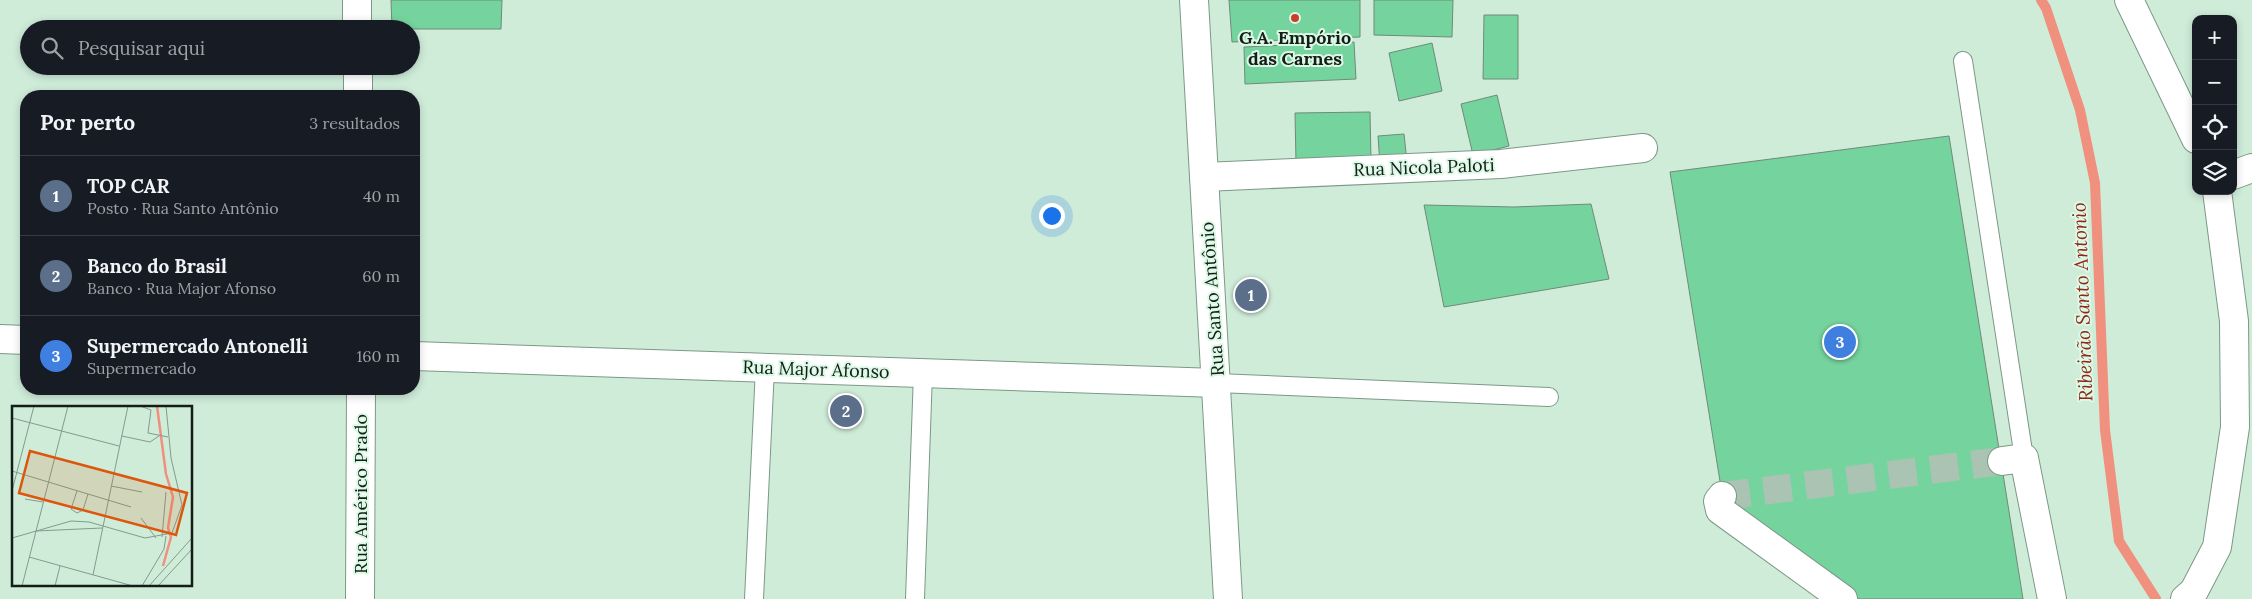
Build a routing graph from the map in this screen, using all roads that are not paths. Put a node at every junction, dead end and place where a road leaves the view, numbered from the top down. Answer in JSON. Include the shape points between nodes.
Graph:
{"nodes":[{"id":1,"x":357,"y":0,"type":"edge"},
{"id":2,"x":1194,"y":0,"type":"edge"},
{"id":3,"x":2129,"y":0,"type":"edge"},
{"id":4,"x":357,"y":20,"type":"edge"},
{"id":5,"x":1963,"y":61,"type":"dead end"},
{"id":6,"x":358,"y":75,"type":"edge"},
{"id":7,"x":358,"y":90,"type":"edge"},
{"id":8,"x":2192,"y":131,"type":"edge"},
{"id":9,"x":1643,"y":148,"type":"dead end"},
{"id":10,"x":2252,"y":168,"type":"edge"},
{"id":11,"x":2237,"y":173,"type":"edge"},
{"id":12,"x":1204,"y":177,"type":"junction"},
{"id":13,"x":2218,"y":195,"type":"edge"},
{"id":14,"x":0,"y":339,"type":"edge"},
{"id":15,"x":20,"y":340,"type":"edge"},
{"id":16,"x":420,"y":356,"type":"edge"},
{"id":17,"x":765,"y":368,"type":"junction"},
{"id":18,"x":923,"y":373,"type":"junction"},
{"id":19,"x":1218,"y":383,"type":"junction"},
{"id":20,"x":361,"y":395,"type":"edge"},
{"id":21,"x":1549,"y":397,"type":"dead end"},
{"id":22,"x":2013,"y":459,"type":"joint"},
{"id":23,"x":1721,"y":503,"type":"dead end"},
{"id":24,"x":360,"y":599,"type":"edge"},
{"id":25,"x":754,"y":599,"type":"edge"},
{"id":26,"x":915,"y":599,"type":"edge"},
{"id":27,"x":1228,"y":599,"type":"edge"},
{"id":28,"x":1843,"y":599,"type":"edge"},
{"id":29,"x":2052,"y":599,"type":"edge"},
{"id":30,"x":2185,"y":599,"type":"edge"}],
"edges":[{"from":1,"to":4,"type":"street"},
{"from":2,"to":12,"type":"street","name":"Rua Santo Antônio"},
{"from":3,"to":8,"type":"street"},
{"from":5,"to":22,"type":"lane"},
{"from":6,"to":7,"type":"street"},
{"from":9,"to":12,"type":"street","name":"Rua Nicola Paloti","via":[[1501,164]]},
{"from":10,"to":11,"type":"street"},
{"from":12,"to":19,"type":"street","name":"Rua Santo Antônio"},
{"from":13,"to":30,"type":"street","via":[[2234,321],[2235,427],[2217,546],[2194,591]]},
{"from":14,"to":15,"type":"street"},
{"from":16,"to":17,"type":"street","name":"Rua Major Afonso"},
{"from":17,"to":18,"type":"street","name":"Rua Major Afonso"},
{"from":17,"to":25,"type":"lane"},
{"from":18,"to":19,"type":"street","name":"Rua Major Afonso"},
{"from":18,"to":26,"type":"lane"},
{"from":19,"to":21,"type":"lane"},
{"from":19,"to":27,"type":"street","name":"Rua Santo Antônio"},
{"from":20,"to":24,"type":"street","name":"Rua Américo Prado"},
{"from":22,"to":29,"type":"street"},
{"from":23,"to":28,"type":"street"}]}
